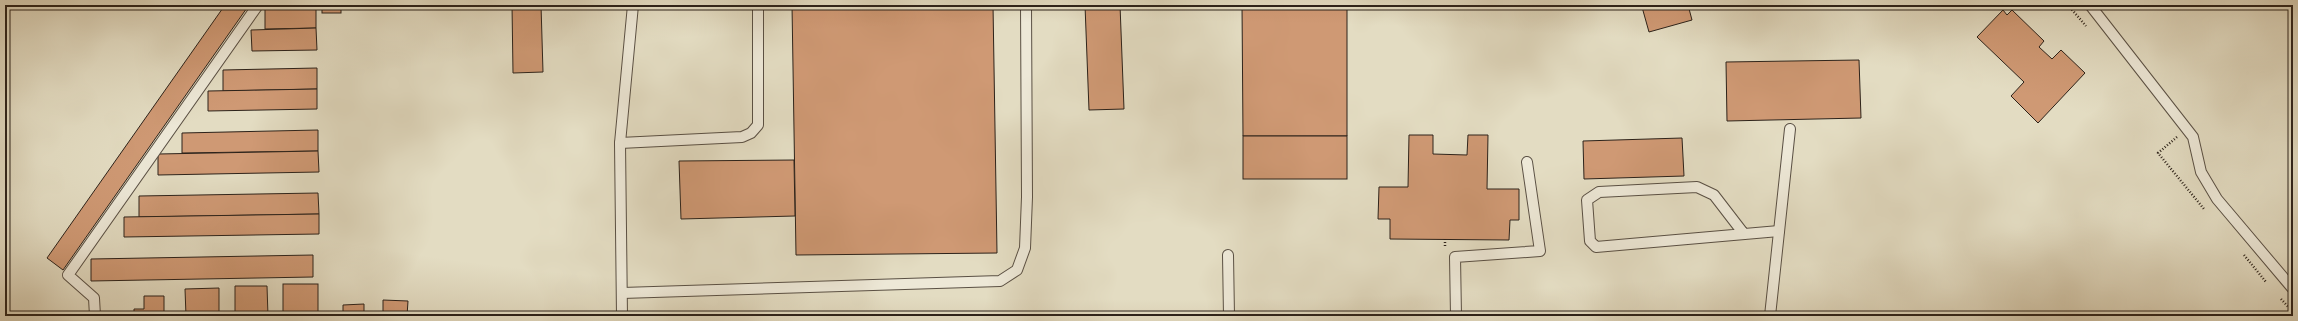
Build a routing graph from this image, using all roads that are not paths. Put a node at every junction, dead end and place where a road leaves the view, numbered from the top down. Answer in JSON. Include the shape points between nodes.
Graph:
{"nodes":[{"id":1,"x":258,"y":5,"type":"edge"},
{"id":2,"x":633,"y":5,"type":"edge"},
{"id":3,"x":758,"y":5,"type":"edge"},
{"id":4,"x":1026,"y":5,"type":"edge"},
{"id":5,"x":2090,"y":5,"type":"edge"},
{"id":6,"x":1790,"y":128,"type":"dead end"},
{"id":7,"x":620,"y":143,"type":"junction"},
{"id":8,"x":1527,"y":162,"type":"dead end"},
{"id":9,"x":1779,"y":231,"type":"junction"},
{"id":10,"x":1744,"y":234,"type":"junction"},
{"id":11,"x":1228,"y":255,"type":"dead end"},
{"id":12,"x":2293,"y":289,"type":"edge"},
{"id":13,"x":622,"y":293,"type":"junction"},
{"id":14,"x":95,"y":316,"type":"edge"},
{"id":15,"x":622,"y":316,"type":"edge"},
{"id":16,"x":1229,"y":316,"type":"edge"},
{"id":17,"x":1456,"y":316,"type":"edge"},
{"id":18,"x":1770,"y":316,"type":"edge"}],
"edges":[{"from":1,"to":14,"type":"lane","via":[[68,275],[94,298]]},
{"from":2,"to":7,"type":"lane"},
{"from":3,"to":7,"type":"lane","via":[[758,124],[751,133],[742,137]]},
{"from":4,"to":13,"type":"lane","via":[[1027,197],[1025,248],[1017,270],[1000,281]]},
{"from":5,"to":12,"type":"lane","via":[[2193,137],[2201,172],[2216,199]]},
{"from":6,"to":9,"type":"lane"},
{"from":7,"to":13,"type":"lane"},
{"from":8,"to":17,"type":"lane","via":[[1540,250],[1455,257]]},
{"from":9,"to":10,"type":"lane"},
{"from":9,"to":18,"type":"lane"},
{"from":10,"to":10,"type":"lane","via":[[1596,247],[1590,240],[1587,200],[1599,192],[1697,187],[1714,195]]},
{"from":11,"to":16,"type":"lane"},
{"from":13,"to":15,"type":"lane"}]}
